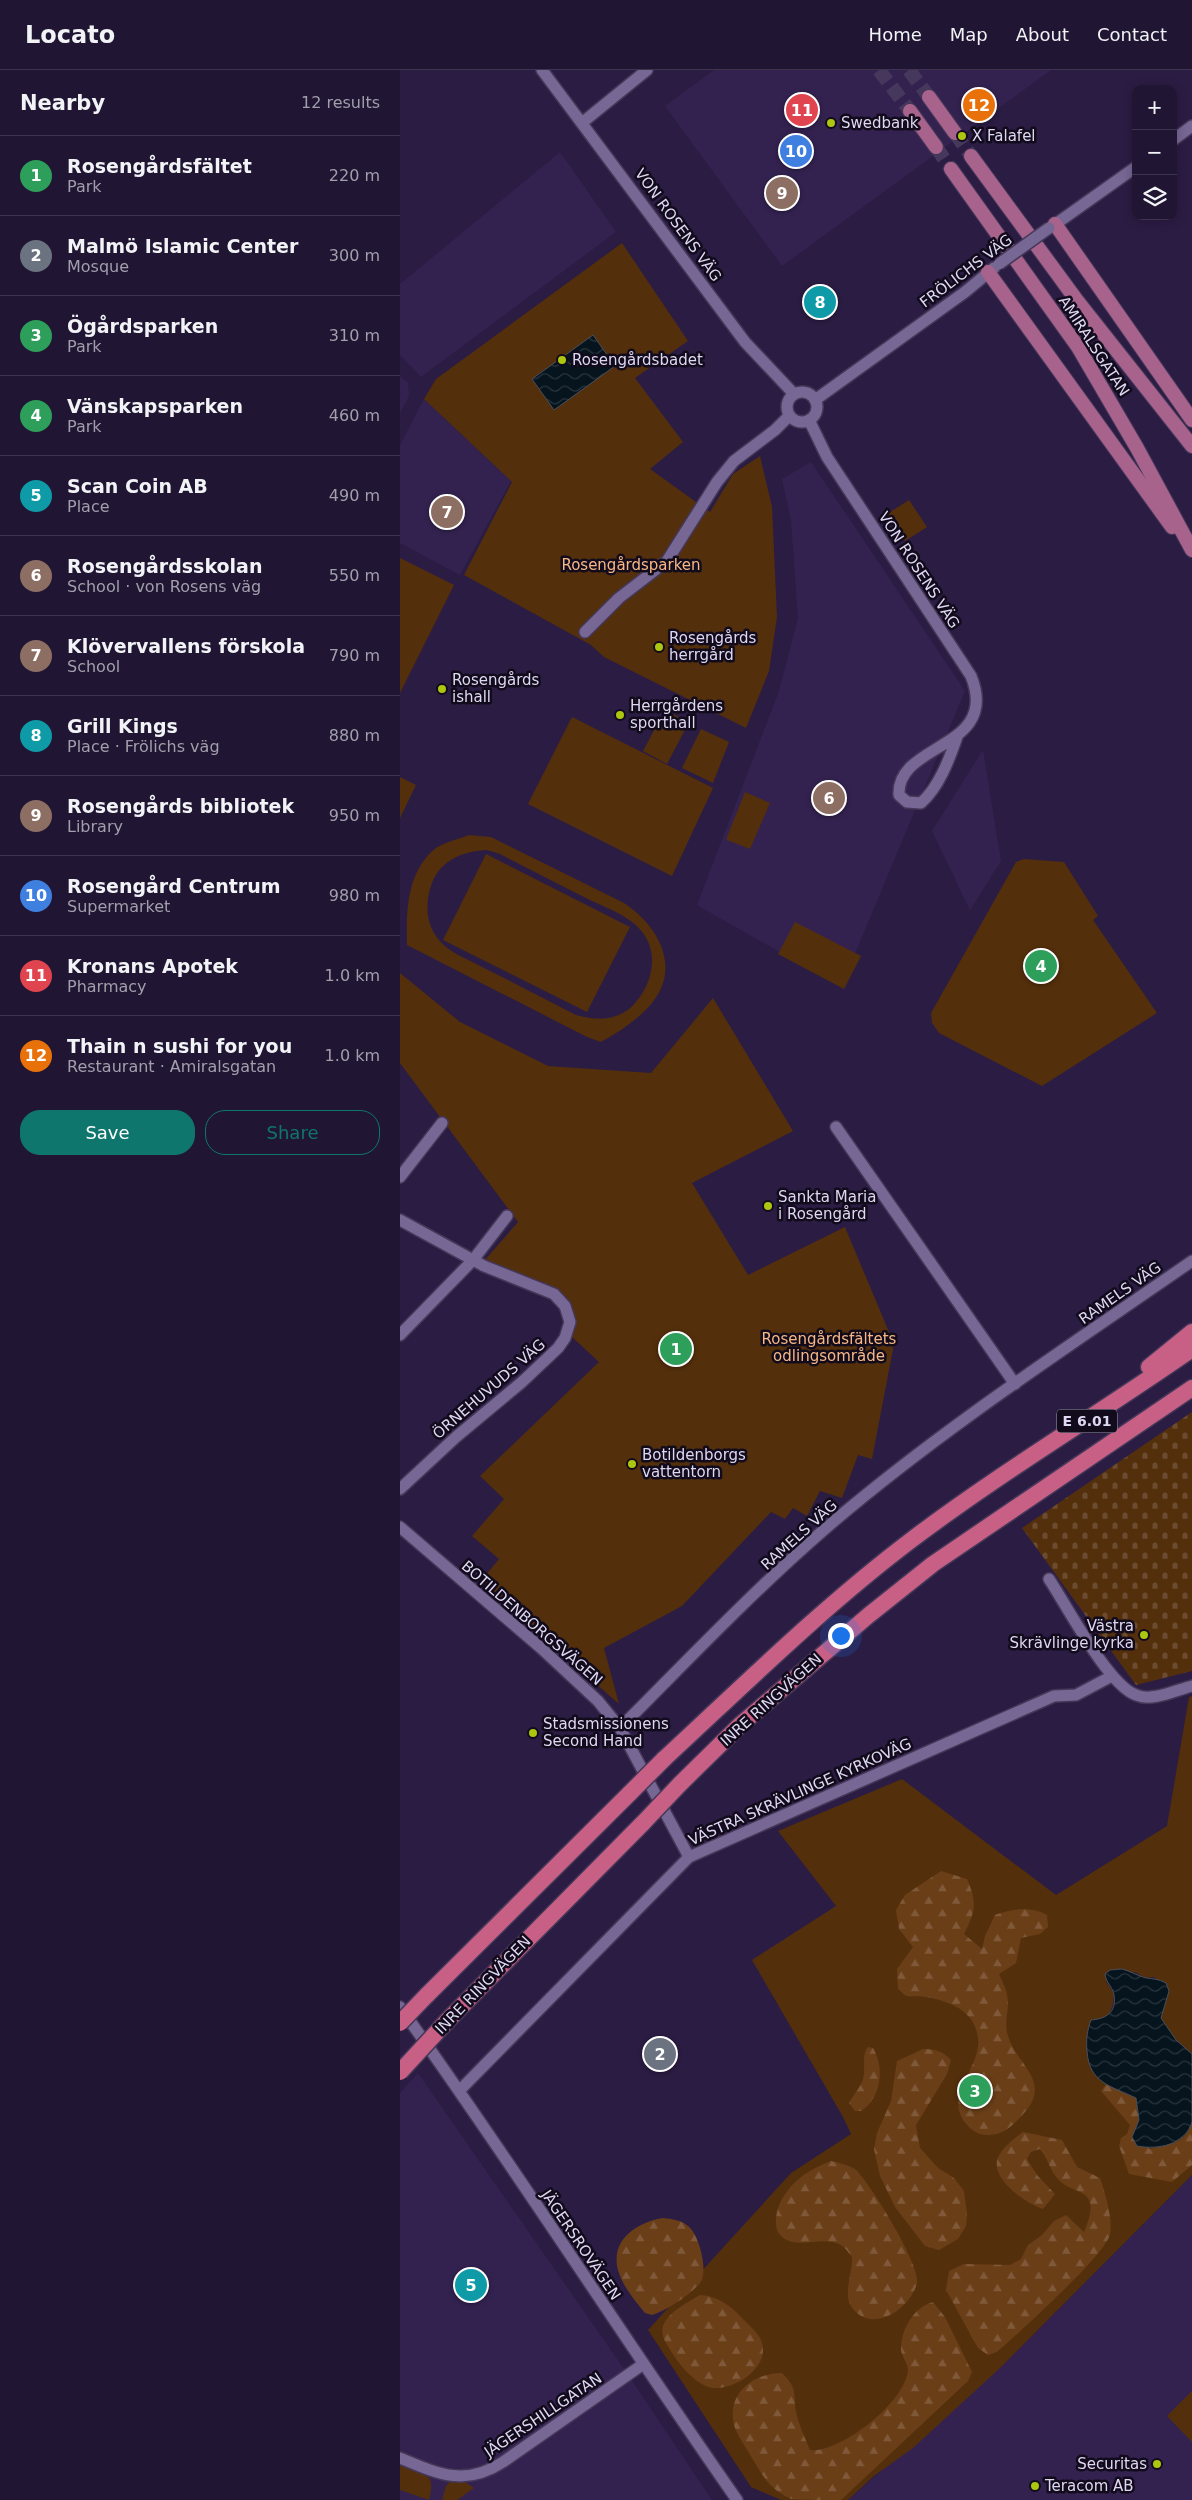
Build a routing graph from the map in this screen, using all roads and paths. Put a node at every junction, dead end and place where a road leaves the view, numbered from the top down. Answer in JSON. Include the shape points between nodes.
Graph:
{"nodes":[{"id":1,"x":542,"y":70,"type":"edge"},
{"id":2,"x":646,"y":70,"type":"edge"},
{"id":3,"x":929,"y":97,"type":"tunnel mouth"},
{"id":4,"x":910,"y":111,"type":"tunnel mouth"},
{"id":5,"x":583,"y":122,"type":"junction"},
{"id":6,"x":1192,"y":126,"type":"edge"},
{"id":7,"x":955,"y":133,"type":"tunnel mouth"},
{"id":8,"x":1177,"y":137,"type":"edge"},
{"id":9,"x":936,"y":148,"type":"tunnel mouth"},
{"id":10,"x":971,"y":156,"type":"tunnel mouth"},
{"id":11,"x":951,"y":169,"type":"tunnel mouth"},
{"id":12,"x":1132,"y":170,"type":"edge"},
{"id":13,"x":1052,"y":226,"type":"junction"},
{"id":14,"x":994,"y":268,"type":"junction"},
{"id":15,"x":794,"y":394,"type":"junction"},
{"id":16,"x":815,"y":400,"type":"junction"},
{"id":17,"x":789,"y":416,"type":"junction"},
{"id":18,"x":809,"y":420,"type":"junction"},
{"id":19,"x":1192,"y":420,"type":"edge"},
{"id":20,"x":1192,"y":446,"type":"edge"},
{"id":21,"x":1192,"y":551,"type":"edge"},
{"id":22,"x":585,"y":632,"type":"dead end"},
{"id":23,"x":957,"y":737,"type":"junction"},
{"id":24,"x":442,"y":1123,"type":"dead end"},
{"id":25,"x":836,"y":1128,"type":"dead end"},
{"id":26,"x":400,"y":1177,"type":"edge"},
{"id":27,"x":506,"y":1216,"type":"dead end"},
{"id":28,"x":400,"y":1220,"type":"edge"},
{"id":29,"x":473,"y":1260,"type":"junction"},
{"id":30,"x":1192,"y":1261,"type":"edge"},
{"id":31,"x":1192,"y":1332,"type":"edge"},
{"id":32,"x":400,"y":1335,"type":"edge"},
{"id":33,"x":1192,"y":1349,"type":"edge"},
{"id":34,"x":1015,"y":1384,"type":"junction"},
{"id":35,"x":1192,"y":1388,"type":"edge"},
{"id":36,"x":1192,"y":1394,"type":"edge"},
{"id":37,"x":1114,"y":1403,"type":"junction"},
{"id":38,"x":1164,"y":1407,"type":"junction"},
{"id":39,"x":400,"y":1489,"type":"edge"},
{"id":40,"x":400,"y":1527,"type":"edge"},
{"id":41,"x":1049,"y":1579,"type":"dead end"},
{"id":42,"x":1112,"y":1676,"type":"junction"},
{"id":43,"x":1192,"y":1686,"type":"edge"},
{"id":44,"x":620,"y":1728,"type":"junction"},
{"id":45,"x":689,"y":1857,"type":"junction"},
{"id":46,"x":400,"y":2007,"type":"edge"},
{"id":47,"x":400,"y":2023,"type":"edge"},
{"id":48,"x":400,"y":2072,"type":"edge"},
{"id":49,"x":460,"y":2090,"type":"junction"},
{"id":50,"x":642,"y":2365,"type":"junction"},
{"id":51,"x":400,"y":2458,"type":"edge"},
{"id":52,"x":737,"y":2500,"type":"edge"}],
"edges":[{"from":1,"to":5,"type":"street","name":"VON ROSENS VÄG"},
{"from":2,"to":5,"type":"street"},
{"from":3,"to":7,"type":"main road"},
{"from":4,"to":9,"type":"main road"},
{"from":5,"to":15,"type":"street","name":"VON ROSENS VÄG","via":[[745,342]]},
{"from":6,"to":8,"type":"street"},
{"from":10,"to":20,"type":"main road","name":"AMIRALSGATAN","via":[[1075,298]]},
{"from":11,"to":21,"type":"main road","name":"AMIRALSGATAN","via":[[1078,347],[1133,440]]},
{"from":12,"to":13,"type":"street","name":"FRÖLICHS VÄG"},
{"from":13,"to":14,"type":"street","name":"FRÖLICHS VÄG","bridge":true},
{"from":13,"to":19,"type":"main road"},
{"from":14,"to":16,"type":"street","name":"FRÖLICHS VÄG"},
{"from":14,"to":21,"type":"main road","via":[[1145,492]]},
{"from":15,"to":16,"type":"street","via":[[803,392]]},
{"from":15,"to":17,"type":"street","via":[[788,402]]},
{"from":16,"to":18,"type":"street","via":[[816,412]]},
{"from":17,"to":18,"type":"street","via":[[798,422]]},
{"from":17,"to":22,"type":"street","via":[[734,461],[667,561],[619,598]]},
{"from":18,"to":23,"type":"street","name":"VON ROSENS VÄG","via":[[826,457],[971,676],[977,691],[977,707]]},
{"from":23,"to":23,"type":"street","name":"VON ROSENS VÄG","via":[[925,755],[906,771],[898,785],[899,795],[907,802],[921,803],[928,797],[950,758]]},
{"from":24,"to":26,"type":"street"},
{"from":25,"to":34,"type":"street"},
{"from":27,"to":29,"type":"street"},
{"from":28,"to":29,"type":"street","name":"ÖRNEHUVUDS VÄG"},
{"from":29,"to":32,"type":"street"},
{"from":29,"to":39,"type":"street","name":"ÖRNEHUVUDS VÄG","via":[[554,1294],[568,1313],[568,1330],[558,1348]]},
{"from":30,"to":34,"type":"street","name":"RAMELS VÄG"},
{"from":31,"to":37,"type":"highway","via":[[1153,1363]]},
{"from":33,"to":37,"type":"highway","name":"INRE RINGVÄGEN","number":"E 6.01"},
{"from":34,"to":44,"type":"street","name":"RAMELS VÄG","via":[[826,1528],[743,1605]]},
{"from":35,"to":38,"type":"highway","name":"INRE RINGVÄGEN","number":"E 6.01"},
{"from":36,"to":38,"type":"highway"},
{"from":37,"to":47,"type":"highway","name":"INRE RINGVÄGEN","number":"E 6.01","bridge":true,"via":[[980,1490],[845,1592],[664,1759]]},
{"from":38,"to":48,"type":"highway","name":"INRE RINGVÄGEN","number":"E 6.01","bridge":true,"via":[[933,1564],[740,1725]]},
{"from":40,"to":44,"type":"street","name":"BOTILDENBORGSVÄGEN","via":[[541,1648],[598,1701]]},
{"from":41,"to":42,"type":"street"},
{"from":42,"to":43,"type":"street","via":[[1137,1696],[1149,1697]]},
{"from":42,"to":45,"type":"street","name":"VÄSTRA SKRÄVLINGE KYRKOVÄG","via":[[1076,1695],[1054,1696]]},
{"from":44,"to":45,"type":"street","name":"BOTILDENBORGSVÄGEN"},
{"from":45,"to":49,"type":"street","name":"VÄSTRA SKRÄVLINGE KYRKOVÄG"},
{"from":46,"to":49,"type":"street","name":"JÄGERSROVÄGEN"},
{"from":49,"to":50,"type":"street","name":"JÄGERSROVÄGEN"},
{"from":50,"to":51,"type":"street","name":"JÄGERSHILLGATAN","via":[[484,2472],[442,2475]]},
{"from":50,"to":52,"type":"street","name":"JÄGERSROVÄGEN"}]}
